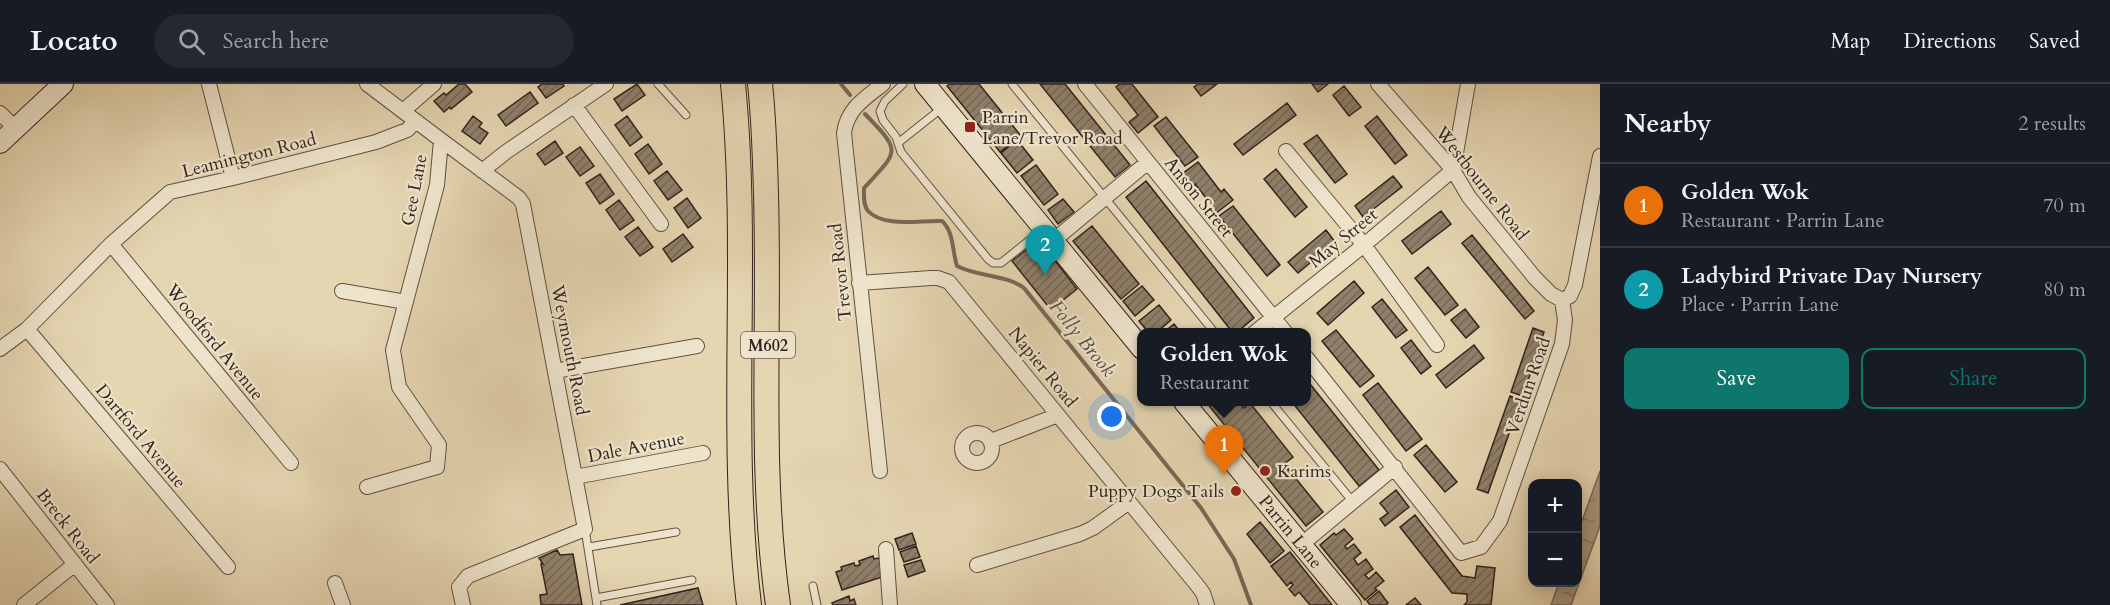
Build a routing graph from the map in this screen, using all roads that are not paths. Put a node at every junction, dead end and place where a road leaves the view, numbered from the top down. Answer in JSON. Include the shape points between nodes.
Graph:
{"nodes":[{"id":1,"x":63,"y":84,"type":"edge"},
{"id":2,"x":209,"y":84,"type":"edge"},
{"id":3,"x":367,"y":84,"type":"edge"},
{"id":4,"x":434,"y":84,"type":"edge"},
{"id":5,"x":606,"y":84,"type":"edge"},
{"id":6,"x":658,"y":84,"type":"edge"},
{"id":7,"x":733,"y":84,"type":"edge"},
{"id":8,"x":760,"y":84,"type":"edge"},
{"id":9,"x":883,"y":84,"type":"edge"},
{"id":10,"x":903,"y":84,"type":"edge"},
{"id":11,"x":1012,"y":84,"type":"edge"},
{"id":12,"x":1085,"y":84,"type":"edge"},
{"id":13,"x":1378,"y":84,"type":"edge"},
{"id":14,"x":1468,"y":84,"type":"edge"},
{"id":15,"x":928,"y":85,"type":"edge"},
{"id":16,"x":574,"y":105,"type":"junction"},
{"id":17,"x":944,"y":106,"type":"junction"},
{"id":18,"x":403,"y":111,"type":"junction"},
{"id":19,"x":0,"y":113,"type":"edge"},
{"id":20,"x":686,"y":115,"type":"dead end"},
{"id":21,"x":416,"y":121,"type":"junction"},
{"id":22,"x":15,"y":129,"type":"junction"},
{"id":23,"x":441,"y":140,"type":"junction"},
{"id":24,"x":0,"y":143,"type":"edge"},
{"id":25,"x":898,"y":143,"type":"junction"},
{"id":26,"x":1286,"y":151,"type":"dead end"},
{"id":27,"x":1600,"y":156,"type":"edge"},
{"id":28,"x":1148,"y":162,"type":"junction"},
{"id":29,"x":1453,"y":170,"type":"junction"},
{"id":30,"x":483,"y":171,"type":"junction"},
{"id":31,"x":233,"y":178,"type":"junction"},
{"id":32,"x":1105,"y":198,"type":"junction"},
{"id":33,"x":661,"y":224,"type":"dead end"},
{"id":34,"x":1048,"y":235,"type":"junction"},
{"id":35,"x":111,"y":244,"type":"junction"},
{"id":36,"x":1364,"y":245,"type":"junction"},
{"id":37,"x":859,"y":284,"type":"junction"},
{"id":38,"x":342,"y":291,"type":"dead end"},
{"id":39,"x":1562,"y":300,"type":"junction"},
{"id":40,"x":406,"y":302,"type":"junction"},
{"id":41,"x":1274,"y":316,"type":"junction"},
{"id":42,"x":1211,"y":328,"type":"edge"},
{"id":43,"x":1260,"y":328,"type":"edge"},
{"id":44,"x":1282,"y":328,"type":"edge"},
{"id":45,"x":27,"y":329,"type":"junction"},
{"id":46,"x":1137,"y":343,"type":"edge"},
{"id":47,"x":1437,"y":345,"type":"dead end"},
{"id":48,"x":697,"y":346,"type":"dead end"},
{"id":49,"x":0,"y":349,"type":"edge"},
{"id":50,"x":1311,"y":363,"type":"edge"},
{"id":51,"x":555,"y":371,"type":"junction"},
{"id":52,"x":1187,"y":406,"type":"edge"},
{"id":53,"x":1274,"y":406,"type":"edge"},
{"id":54,"x":1058,"y":415,"type":"junction"},
{"id":55,"x":991,"y":441,"type":"dead end"},
{"id":56,"x":703,"y":453,"type":"dead end"},
{"id":57,"x":291,"y":463,"type":"dead end"},
{"id":58,"x":1395,"y":467,"type":"junction"},
{"id":59,"x":0,"y":469,"type":"edge"},
{"id":60,"x":880,"y":471,"type":"dead end"},
{"id":61,"x":575,"y":477,"type":"junction"},
{"id":62,"x":12,"y":484,"type":"junction"},
{"id":63,"x":368,"y":487,"type":"dead end"},
{"id":64,"x":0,"y":493,"type":"edge"},
{"id":65,"x":1129,"y":502,"type":"junction"},
{"id":66,"x":1353,"y":502,"type":"junction"},
{"id":67,"x":585,"y":529,"type":"junction"},
{"id":68,"x":676,"y":532,"type":"dead end"},
{"id":69,"x":1302,"y":544,"type":"junction"},
{"id":70,"x":589,"y":547,"type":"junction"},
{"id":71,"x":886,"y":549,"type":"dead end"},
{"id":72,"x":75,"y":564,"type":"junction"},
{"id":73,"x":977,"y":565,"type":"dead end"},
{"id":74,"x":228,"y":567,"type":"dead end"},
{"id":75,"x":692,"y":580,"type":"dead end"},
{"id":76,"x":335,"y":583,"type":"dead end"},
{"id":77,"x":813,"y":586,"type":"dead end"},
{"id":78,"x":597,"y":602,"type":"edge"},
{"id":79,"x":24,"y":605,"type":"edge"},
{"id":80,"x":107,"y":605,"type":"edge"},
{"id":81,"x":343,"y":605,"type":"edge"},
{"id":82,"x":463,"y":605,"type":"edge"},
{"id":83,"x":749,"y":605,"type":"edge"},
{"id":84,"x":778,"y":605,"type":"edge"},
{"id":85,"x":818,"y":605,"type":"edge"},
{"id":86,"x":890,"y":605,"type":"edge"},
{"id":87,"x":1207,"y":605,"type":"edge"},
{"id":88,"x":1351,"y":605,"type":"edge"}],
"edges":[{"from":1,"to":22,"type":"main road"},
{"from":2,"to":31,"type":"street"},
{"from":3,"to":18,"type":"street","name":"Gee Lane"},
{"from":4,"to":18,"type":"street"},
{"from":5,"to":16,"type":"street"},
{"from":6,"to":20,"type":"lane"},
{"from":7,"to":83,"type":"highway","number":"M602","via":[[740,193],[739,473]]},
{"from":8,"to":84,"type":"highway","number":"M602","via":[[769,273],[767,464]]},
{"from":9,"to":37,"type":"street","name":"Trevor Road","via":[[851,112],[844,133]]},
{"from":10,"to":25,"type":"lane","via":[[880,111]]},
{"from":11,"to":32,"type":"lane"},
{"from":12,"to":28,"type":"street","name":"Anson Street"},
{"from":13,"to":29,"type":"street","name":"Westbourne Road"},
{"from":14,"to":29,"type":"street"},
{"from":15,"to":17,"type":"main road"},
{"from":16,"to":30,"type":"street"},
{"from":16,"to":33,"type":"street"},
{"from":17,"to":25,"type":"lane"},
{"from":17,"to":34,"type":"main road"},
{"from":18,"to":21,"type":"street","name":"Gee Lane"},
{"from":19,"to":22,"type":"street"},
{"from":21,"to":23,"type":"street","name":"Gee Lane"},
{"from":21,"to":31,"type":"street","name":"Leamington Road","via":[[407,130],[376,142]]},
{"from":22,"to":24,"type":"main road"},
{"from":23,"to":30,"type":"street","name":"Weymouth Road"},
{"from":23,"to":40,"type":"street","name":"Gee Lane","via":[[436,185]]},
{"from":25,"to":34,"type":"lane","via":[[901,152],[993,263],[1001,263]]},
{"from":26,"to":36,"type":"street"},
{"from":27,"to":39,"type":"street","via":[[1575,285],[1570,296]]},
{"from":28,"to":32,"type":"street"},
{"from":28,"to":41,"type":"street","name":"Anson Street"},
{"from":29,"to":36,"type":"street","name":"May Street"},
{"from":29,"to":39,"type":"street","name":"Westbourne Road","via":[[1469,197],[1519,260],[1544,289]]},
{"from":30,"to":51,"type":"street","name":"Weymouth Road","via":[[523,204]]},
{"from":31,"to":35,"type":"street","name":"Leamington Road","via":[[170,192]]},
{"from":32,"to":34,"type":"street"},
{"from":32,"to":42,"type":"lane"},
{"from":34,"to":46,"type":"main road"},
{"from":35,"to":45,"type":"street","name":"Leamington Road"},
{"from":35,"to":57,"type":"street","name":"Woodford Avenue"},
{"from":36,"to":41,"type":"street","name":"May Street"},
{"from":36,"to":47,"type":"street"},
{"from":37,"to":54,"type":"street","name":"Napier Road","via":[[938,278],[949,282]]},
{"from":37,"to":60,"type":"street","name":"Trevor Road"},
{"from":38,"to":40,"type":"street"},
{"from":39,"to":58,"type":"street","name":"Verdun Road","via":[[1562,344],[1500,521],[1481,547],[1461,553]]},
{"from":40,"to":63,"type":"street","name":"Gee Lane","via":[[393,350],[399,387],[439,445],[437,466]]},
{"from":41,"to":43,"type":"street","name":"May Street"},
{"from":41,"to":44,"type":"street","name":"Anson Street"},
{"from":45,"to":49,"type":"street","name":"Leamington Road"},
{"from":45,"to":74,"type":"street","name":"Dartford Avenue"},
{"from":48,"to":51,"type":"street"},
{"from":50,"to":58,"type":"street"},
{"from":51,"to":61,"type":"street","name":"Weymouth Road"},
{"from":52,"to":69,"type":"main road","name":"Parrin Lane"},
{"from":53,"to":66,"type":"lane"},
{"from":54,"to":55,"type":"street"},
{"from":54,"to":65,"type":"street","name":"Napier Road"},
{"from":56,"to":61,"type":"street","name":"Dale Avenue"},
{"from":58,"to":66,"type":"street"},
{"from":59,"to":62,"type":"street","name":"Breck Road"},
{"from":61,"to":67,"type":"street","name":"Weymouth Road"},
{"from":62,"to":64,"type":"street"},
{"from":62,"to":72,"type":"street","name":"Breck Road"},
{"from":65,"to":73,"type":"street","via":[[1080,534]]},
{"from":65,"to":87,"type":"street","name":"Napier Road","via":[[1203,592]]},
{"from":66,"to":69,"type":"street"},
{"from":67,"to":70,"type":"lane","name":"Weymouth Road"},
{"from":67,"to":82,"type":"street","via":[[468,576],[459,587]]},
{"from":68,"to":70,"type":"lane"},
{"from":69,"to":88,"type":"main road","name":"Parrin Lane"},
{"from":70,"to":78,"type":"lane","name":"Weymouth Road"},
{"from":71,"to":86,"type":"street"},
{"from":72,"to":79,"type":"street"},
{"from":72,"to":80,"type":"street","name":"Breck Road"},
{"from":75,"to":78,"type":"lane"},
{"from":76,"to":81,"type":"street"},
{"from":77,"to":85,"type":"lane"}]}
